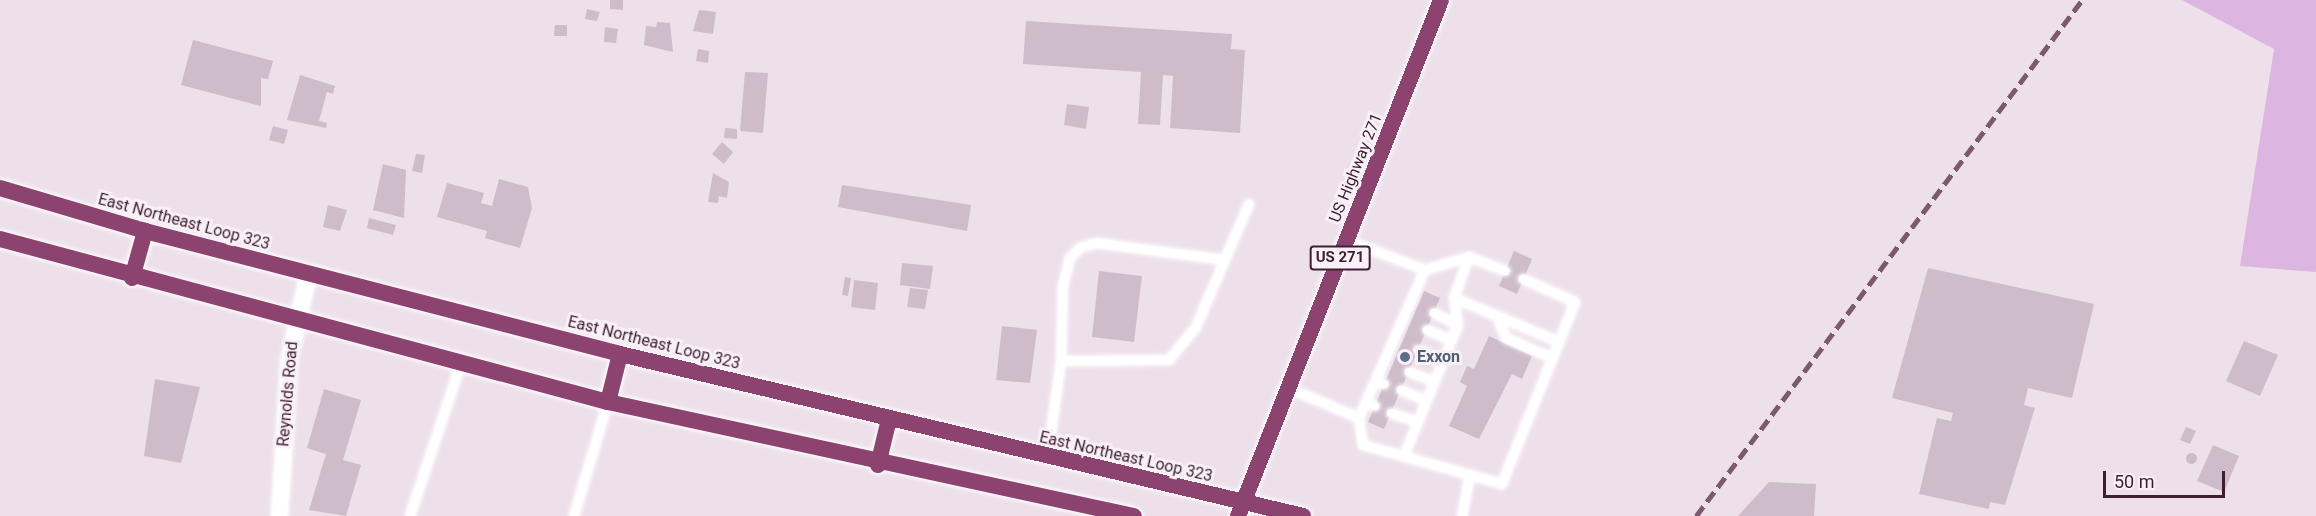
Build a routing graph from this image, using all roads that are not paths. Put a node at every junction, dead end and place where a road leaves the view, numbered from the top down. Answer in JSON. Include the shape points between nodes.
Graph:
{"nodes":[{"id":1,"x":1442,"y":0,"type":"edge"},
{"id":2,"x":0,"y":188,"type":"edge"},
{"id":3,"x":1249,"y":204,"type":"dead end"},
{"id":4,"x":145,"y":231,"type":"junction"},
{"id":5,"x":0,"y":239,"type":"edge"},
{"id":6,"x":1347,"y":240,"type":"junction"},
{"id":7,"x":1468,"y":257,"type":"junction"},
{"id":8,"x":1225,"y":260,"type":"junction"},
{"id":9,"x":1425,"y":270,"type":"junction"},
{"id":10,"x":1505,"y":271,"type":"dead end"},
{"id":11,"x":308,"y":274,"type":"junction"},
{"id":12,"x":132,"y":278,"type":"junction"},
{"id":13,"x":1523,"y":279,"type":"dead end"},
{"id":14,"x":1454,"y":298,"type":"junction"},
{"id":15,"x":1434,"y":313,"type":"dead end"},
{"id":16,"x":1497,"y":316,"type":"junction"},
{"id":17,"x":296,"y":322,"type":"junction"},
{"id":18,"x":1458,"y":325,"type":"junction"},
{"id":19,"x":1427,"y":330,"type":"dead end"},
{"id":20,"x":1451,"y":340,"type":"junction"},
{"id":21,"x":1559,"y":342,"type":"junction"},
{"id":22,"x":1418,"y":350,"type":"dead end"},
{"id":23,"x":621,"y":354,"type":"junction"},
{"id":24,"x":1552,"y":358,"type":"junction"},
{"id":25,"x":1061,"y":361,"type":"junction"},
{"id":26,"x":1441,"y":361,"type":"junction"},
{"id":27,"x":461,"y":364,"type":"junction"},
{"id":28,"x":1409,"y":372,"type":"dead end"},
{"id":29,"x":1376,"y":381,"type":"junction"},
{"id":30,"x":1433,"y":381,"type":"junction"},
{"id":31,"x":1384,"y":384,"type":"dead end"},
{"id":32,"x":1288,"y":388,"type":"junction"},
{"id":33,"x":1401,"y":390,"type":"dead end"},
{"id":34,"x":1425,"y":400,"type":"junction"},
{"id":35,"x":608,"y":402,"type":"junction"},
{"id":36,"x":1366,"y":402,"type":"junction"},
{"id":37,"x":1375,"y":406,"type":"dead end"},
{"id":38,"x":1391,"y":413,"type":"dead end"},
{"id":39,"x":1359,"y":418,"type":"junction"},
{"id":40,"x":889,"y":419,"type":"junction"},
{"id":41,"x":1417,"y":422,"type":"junction"},
{"id":42,"x":1404,"y":456,"type":"junction"},
{"id":43,"x":1048,"y":457,"type":"junction"},
{"id":44,"x":878,"y":465,"type":"junction"},
{"id":45,"x":1470,"y":475,"type":"junction"},
{"id":46,"x":1241,"y":509,"type":"edge"},
{"id":47,"x":279,"y":516,"type":"edge"},
{"id":48,"x":410,"y":516,"type":"edge"},
{"id":49,"x":574,"y":516,"type":"edge"},
{"id":50,"x":1134,"y":516,"type":"edge"},
{"id":51,"x":1303,"y":516,"type":"edge"},
{"id":52,"x":1462,"y":516,"type":"edge"}],
"edges":[{"from":1,"to":6,"type":"highway","name":"US Highway 271","number":"US 271"},
{"from":2,"to":4,"type":"highway","name":"East Northeast Loop 323"},
{"from":3,"to":8,"type":"lane"},
{"from":4,"to":11,"type":"highway","name":"East Northeast Loop 323"},
{"from":4,"to":12,"type":"highway"},
{"from":5,"to":12,"type":"highway"},
{"from":6,"to":9,"type":"lane"},
{"from":6,"to":32,"type":"highway","name":"US Highway 271","number":"US 271"},
{"from":7,"to":9,"type":"lane"},
{"from":7,"to":10,"type":"lane"},
{"from":7,"to":14,"type":"lane"},
{"from":8,"to":25,"type":"lane","via":[[1196,327],[1169,360]]},
{"from":8,"to":25,"type":"lane","via":[[1096,243],[1080,248],[1070,258],[1063,286]]},
{"from":9,"to":29,"type":"lane","via":[[1414,305]]},
{"from":11,"to":17,"type":"street","name":"Reynolds Road"},
{"from":11,"to":23,"type":"highway","name":"East Northeast Loop 323"},
{"from":12,"to":17,"type":"highway"},
{"from":13,"to":21,"type":"lane","via":[[1575,302]]},
{"from":14,"to":16,"type":"lane"},
{"from":14,"to":18,"type":"lane"},
{"from":15,"to":18,"type":"lane"},
{"from":16,"to":21,"type":"lane"},
{"from":16,"to":24,"type":"lane","via":[[1506,338]]},
{"from":17,"to":27,"type":"highway"},
{"from":17,"to":47,"type":"street","name":"Reynolds Road"},
{"from":18,"to":20,"type":"lane"},
{"from":19,"to":20,"type":"lane"},
{"from":20,"to":26,"type":"lane"},
{"from":21,"to":24,"type":"lane"},
{"from":22,"to":26,"type":"lane"},
{"from":23,"to":35,"type":"highway"},
{"from":23,"to":40,"type":"highway","name":"East Northeast Loop 323"},
{"from":24,"to":45,"type":"lane","via":[[1502,484]]},
{"from":25,"to":43,"type":"lane"},
{"from":26,"to":30,"type":"lane"},
{"from":27,"to":35,"type":"highway"},
{"from":27,"to":48,"type":"lane"},
{"from":28,"to":30,"type":"lane"},
{"from":29,"to":31,"type":"lane"},
{"from":29,"to":36,"type":"lane"},
{"from":30,"to":34,"type":"lane"},
{"from":32,"to":39,"type":"lane"},
{"from":32,"to":46,"type":"highway","name":"US Highway 271","number":"US 271"},
{"from":33,"to":34,"type":"lane"},
{"from":34,"to":41,"type":"lane"},
{"from":35,"to":44,"type":"highway"},
{"from":35,"to":49,"type":"lane"},
{"from":36,"to":37,"type":"lane"},
{"from":36,"to":39,"type":"lane"},
{"from":38,"to":41,"type":"lane"},
{"from":39,"to":42,"type":"lane","via":[[1363,445]]},
{"from":40,"to":43,"type":"highway","name":"East Northeast Loop 323"},
{"from":40,"to":44,"type":"highway"},
{"from":41,"to":42,"type":"lane"},
{"from":42,"to":45,"type":"lane"},
{"from":43,"to":46,"type":"highway","name":"East Northeast Loop 323"},
{"from":44,"to":50,"type":"highway"},
{"from":45,"to":52,"type":"lane"},
{"from":46,"to":51,"type":"highway","name":"East Northeast Loop 323"}]}
